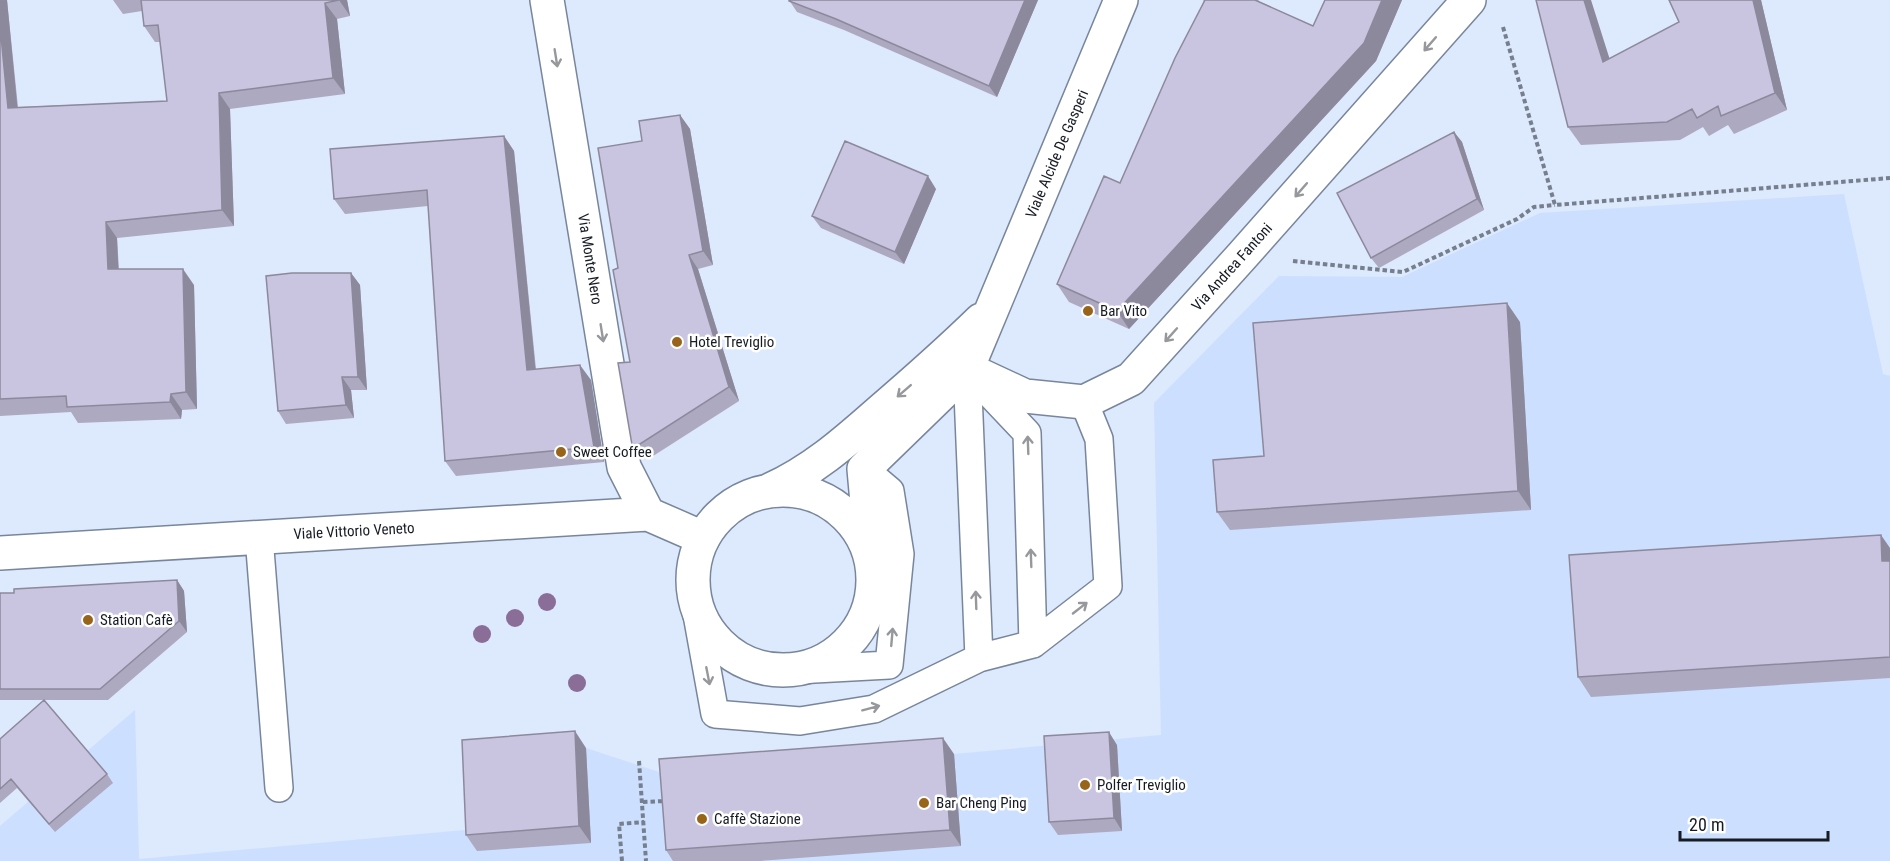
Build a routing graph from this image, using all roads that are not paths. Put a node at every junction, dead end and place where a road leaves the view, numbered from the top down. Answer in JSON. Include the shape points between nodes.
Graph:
{"nodes":[{"id":1,"x":547,"y":0,"type":"edge"},
{"id":2,"x":1121,"y":0,"type":"edge"},
{"id":3,"x":1468,"y":0,"type":"edge"},
{"id":4,"x":953,"y":365,"type":"junction"},
{"id":5,"x":1083,"y":402,"type":"junction"},
{"id":6,"x":864,"y":469,"type":"junction"},
{"id":7,"x":768,"y":491,"type":"junction"},
{"id":8,"x":648,"y":514,"type":"junction"},
{"id":9,"x":259,"y":537,"type":"junction"},
{"id":10,"x":703,"y":538,"type":"junction"},
{"id":11,"x":0,"y":553,"type":"edge"},
{"id":12,"x":873,"y":569,"type":"junction"},
{"id":13,"x":694,"y":598,"type":"junction"},
{"id":14,"x":1034,"y":644,"type":"junction"},
{"id":15,"x":979,"y":658,"type":"junction"},
{"id":16,"x":796,"y":670,"type":"junction"},
{"id":17,"x":279,"y":788,"type":"dead end"}],
"edges":[{"from":1,"to":8,"type":"street","name":"Via Monte Nero","one_way":true,"via":[[624,467]]},
{"from":2,"to":4,"type":"street","name":"Viale Alcide De Gasperi","via":[[993,309]]},
{"from":3,"to":5,"type":"street","name":"Via Andrea Fantoni","one_way":true,"via":[[1131,379]]},
{"from":4,"to":5,"type":"street","via":[[1025,396]]},
{"from":4,"to":6,"type":"street","name":"Viale Alcide De Gasperi"},
{"from":4,"to":7,"type":"street","name":"Viale Alcide De Gasperi","one_way":true,"via":[[828,457]]},
{"from":14,"to":4,"type":"lane","one_way":true,"via":[[1027,433]]},
{"from":15,"to":4,"type":"lane","one_way":true},
{"from":14,"to":5,"type":"lane","one_way":true,"via":[[1108,586],[1099,439]]},
{"from":6,"to":12,"type":"street"},
{"from":16,"to":6,"type":"lane","one_way":true,"via":[[889,665],[900,554],[890,491]]},
{"from":7,"to":10,"type":"street","via":[[730,507]]},
{"from":7,"to":12,"type":"street","via":[[807,493],[839,509],[862,535]]},
{"from":8,"to":9,"type":"street","name":"Viale Vittorio Veneto"},
{"from":8,"to":10,"type":"street","name":"Viale Vittorio Veneto"},
{"from":9,"to":11,"type":"street","name":"Viale Vittorio Veneto"},
{"from":9,"to":17,"type":"lane"},
{"from":10,"to":13,"type":"street","via":[[694,561]]},
{"from":12,"to":16,"type":"street","via":[[868,613],[853,638],[831,657]]},
{"from":13,"to":15,"type":"lane","one_way":true,"via":[[715,714],[800,721],[874,709]]},
{"from":13,"to":16,"type":"street","via":[[709,632],[736,658],[759,668]]},
{"from":14,"to":15,"type":"lane"}]}
